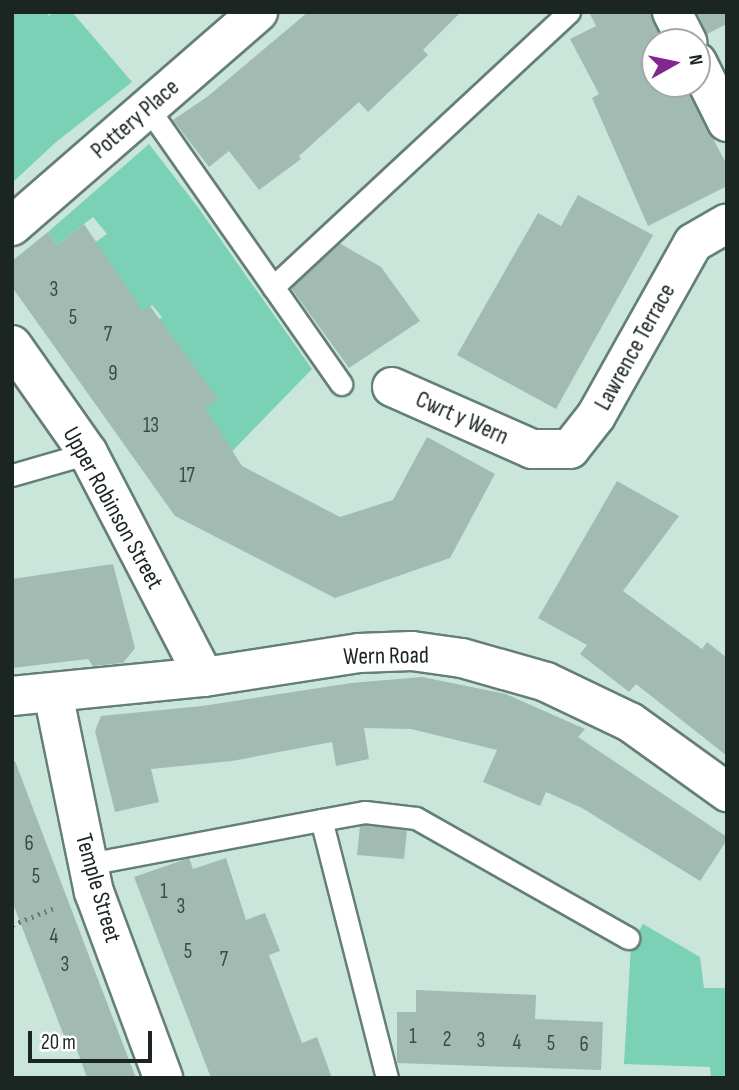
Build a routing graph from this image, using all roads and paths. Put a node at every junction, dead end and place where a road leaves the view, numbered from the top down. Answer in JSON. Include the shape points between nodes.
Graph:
{"nodes":[{"id":1,"x":258,"y":12,"type":"edge"},
{"id":2,"x":569,"y":12,"type":"edge"},
{"id":3,"x":672,"y":12,"type":"edge"},
{"id":4,"x":680,"y":28,"type":"edge"},
{"id":5,"x":711,"y":90,"type":"edge"},
{"id":6,"x":148,"y":108,"type":"junction"},
{"id":7,"x":727,"y":122,"type":"edge"},
{"id":8,"x":727,"y":223,"type":"edge"},
{"id":9,"x":12,"y":226,"type":"edge"},
{"id":10,"x":273,"y":287,"type":"junction"},
{"id":11,"x":12,"y":345,"type":"edge"},
{"id":12,"x":341,"y":384,"type":"dead end"},
{"id":13,"x":392,"y":387,"type":"dead end"},
{"id":14,"x":532,"y":449,"type":"joint"},
{"id":15,"x":88,"y":453,"type":"junction"},
{"id":16,"x":12,"y":475,"type":"edge"},
{"id":17,"x":204,"y":677,"type":"junction"},
{"id":18,"x":52,"y":693,"type":"junction"},
{"id":19,"x":12,"y":696,"type":"edge"},
{"id":20,"x":727,"y":792,"type":"edge"},
{"id":21,"x":321,"y":820,"type":"junction"},
{"id":22,"x":91,"y":878,"type":"junction"},
{"id":23,"x":12,"y":925,"type":"edge"},
{"id":24,"x":628,"y":938,"type":"dead end"},
{"id":25,"x":163,"y":1078,"type":"edge"},
{"id":26,"x":387,"y":1078,"type":"edge"}],
"edges":[{"from":1,"to":6,"type":"street","name":"Pottery Place"},
{"from":2,"to":10,"type":"lane"},
{"from":3,"to":4,"type":"street"},
{"from":5,"to":7,"type":"street"},
{"from":6,"to":9,"type":"street","name":"Pottery Place"},
{"from":6,"to":10,"type":"lane"},
{"from":8,"to":14,"type":"street","name":"Lawrence Terrace","via":[[693,243],[596,416],[570,449]]},
{"from":10,"to":12,"type":"lane"},
{"from":11,"to":15,"type":"street","name":"Upper Robinson Street"},
{"from":13,"to":14,"type":"street","name":"Cwrt y Wern"},
{"from":15,"to":16,"type":"lane"},
{"from":15,"to":17,"type":"street","name":"Upper Robinson Street"},
{"from":17,"to":18,"type":"street","name":"Wern Road"},
{"from":17,"to":20,"type":"street","name":"Wern Road","via":[[359,653],[412,651],[462,658],[546,682],[630,722]]},
{"from":18,"to":19,"type":"street","name":"Wern Road"},
{"from":18,"to":22,"type":"street","name":"Temple Street"},
{"from":21,"to":22,"type":"lane"},
{"from":21,"to":24,"type":"lane","via":[[365,812],[416,818]]},
{"from":21,"to":26,"type":"lane"},
{"from":22,"to":23,"type":"path"},
{"from":22,"to":25,"type":"street","name":"Temple Street"}]}
